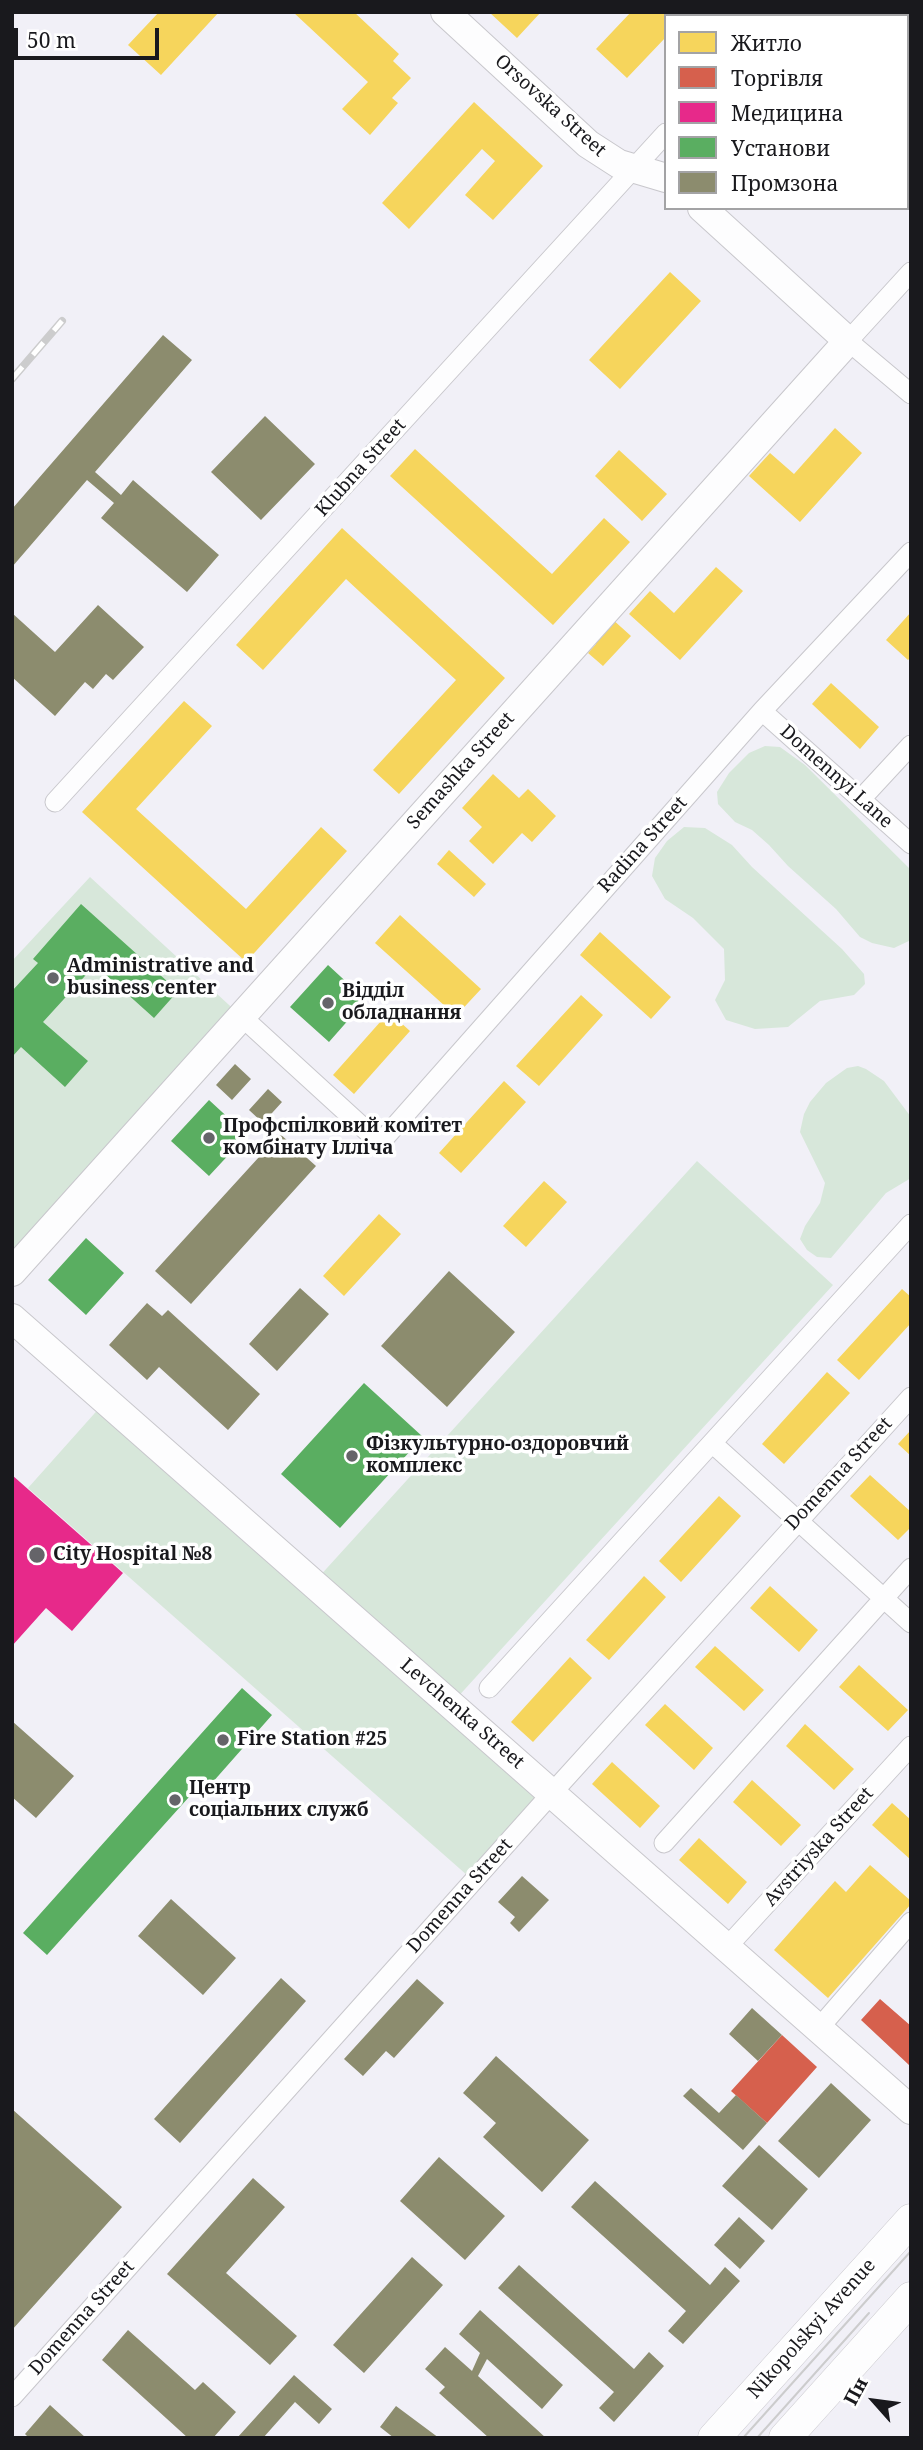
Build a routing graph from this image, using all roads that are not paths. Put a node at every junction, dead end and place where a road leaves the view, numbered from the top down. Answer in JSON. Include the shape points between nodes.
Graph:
{"nodes":[{"id":1,"x":445,"y":12,"type":"edge"},
{"id":2,"x":664,"y":135,"type":"edge"},
{"id":3,"x":634,"y":169,"type":"junction"},
{"id":4,"x":664,"y":177,"type":"edge"},
{"id":5,"x":704,"y":210,"type":"edge"},
{"id":6,"x":911,"y":272,"type":"edge"},
{"id":7,"x":848,"y":341,"type":"junction"},
{"id":8,"x":911,"y":394,"type":"edge"},
{"id":9,"x":911,"y":552,"type":"edge"},
{"id":10,"x":762,"y":711,"type":"junction"},
{"id":11,"x":911,"y":745,"type":"edge"},
{"id":12,"x":861,"y":799,"type":"junction"},
{"id":13,"x":55,"y":802,"type":"dead end"},
{"id":14,"x":911,"y":844,"type":"edge"},
{"id":15,"x":242,"y":1016,"type":"junction"},
{"id":16,"x":911,"y":1224,"type":"edge"},
{"id":17,"x":12,"y":1272,"type":"edge"},
{"id":18,"x":12,"y":1318,"type":"edge"},
{"id":19,"x":911,"y":1397,"type":"edge"},
{"id":20,"x":712,"y":1443,"type":"junction"},
{"id":21,"x":797,"y":1520,"type":"junction"},
{"id":22,"x":911,"y":1568,"type":"edge"},
{"id":23,"x":884,"y":1598,"type":"junction"},
{"id":24,"x":911,"y":1623,"type":"edge"},
{"id":25,"x":489,"y":1688,"type":"dead end"},
{"id":26,"x":911,"y":1746,"type":"edge"},
{"id":27,"x":552,"y":1793,"type":"junction"},
{"id":28,"x":664,"y":1843,"type":"dead end"},
{"id":29,"x":911,"y":1922,"type":"edge"},
{"id":30,"x":727,"y":1947,"type":"junction"},
{"id":31,"x":819,"y":2028,"type":"junction"},
{"id":32,"x":911,"y":2110,"type":"edge"},
{"id":33,"x":911,"y":2220,"type":"edge"},
{"id":34,"x":911,"y":2298,"type":"edge"},
{"id":35,"x":12,"y":2397,"type":"edge"},
{"id":36,"x":714,"y":2438,"type":"edge"},
{"id":37,"x":785,"y":2438,"type":"edge"}],
"edges":[{"from":1,"to":3,"type":"street","name":"Orsovska Street","via":[[588,144]]},
{"from":2,"to":3,"type":"street","name":"Klubna Street"},
{"from":3,"to":4,"type":"street","name":"Orsovska Street"},
{"from":3,"to":13,"type":"street","name":"Klubna Street"},
{"from":5,"to":7,"type":"street"},
{"from":6,"to":7,"type":"street","name":"Semashka Street"},
{"from":7,"to":8,"type":"street"},
{"from":7,"to":15,"type":"street","name":"Semashka Street"},
{"from":9,"to":10,"type":"street","name":"Radina Street"},
{"from":10,"to":12,"type":"street","name":"Domennyi Lane"},
{"from":10,"to":15,"type":"street","name":"Radina Street","via":[[380,1143]]},
{"from":11,"to":12,"type":"street"},
{"from":12,"to":14,"type":"street","name":"Domennyi Lane"},
{"from":15,"to":17,"type":"street","name":"Semashka Street"},
{"from":16,"to":20,"type":"street"},
{"from":18,"to":27,"type":"street","name":"Levchenka Street"},
{"from":19,"to":21,"type":"street","name":"Domenna Street"},
{"from":20,"to":21,"type":"street"},
{"from":20,"to":25,"type":"street"},
{"from":21,"to":23,"type":"street"},
{"from":21,"to":27,"type":"street","name":"Domenna Street"},
{"from":22,"to":23,"type":"street"},
{"from":23,"to":24,"type":"street"},
{"from":23,"to":28,"type":"street"},
{"from":26,"to":30,"type":"street","name":"Avstriyska Street"},
{"from":27,"to":30,"type":"street","name":"Levchenka Street"},
{"from":27,"to":35,"type":"street","name":"Domenna Street"},
{"from":29,"to":31,"type":"street"},
{"from":30,"to":31,"type":"street","name":"Levchenka Street"},
{"from":31,"to":32,"type":"street","name":"Levchenka Street"},
{"from":33,"to":36,"type":"main road","name":"Nikopolskyi Avenue"},
{"from":34,"to":37,"type":"main road"}]}
